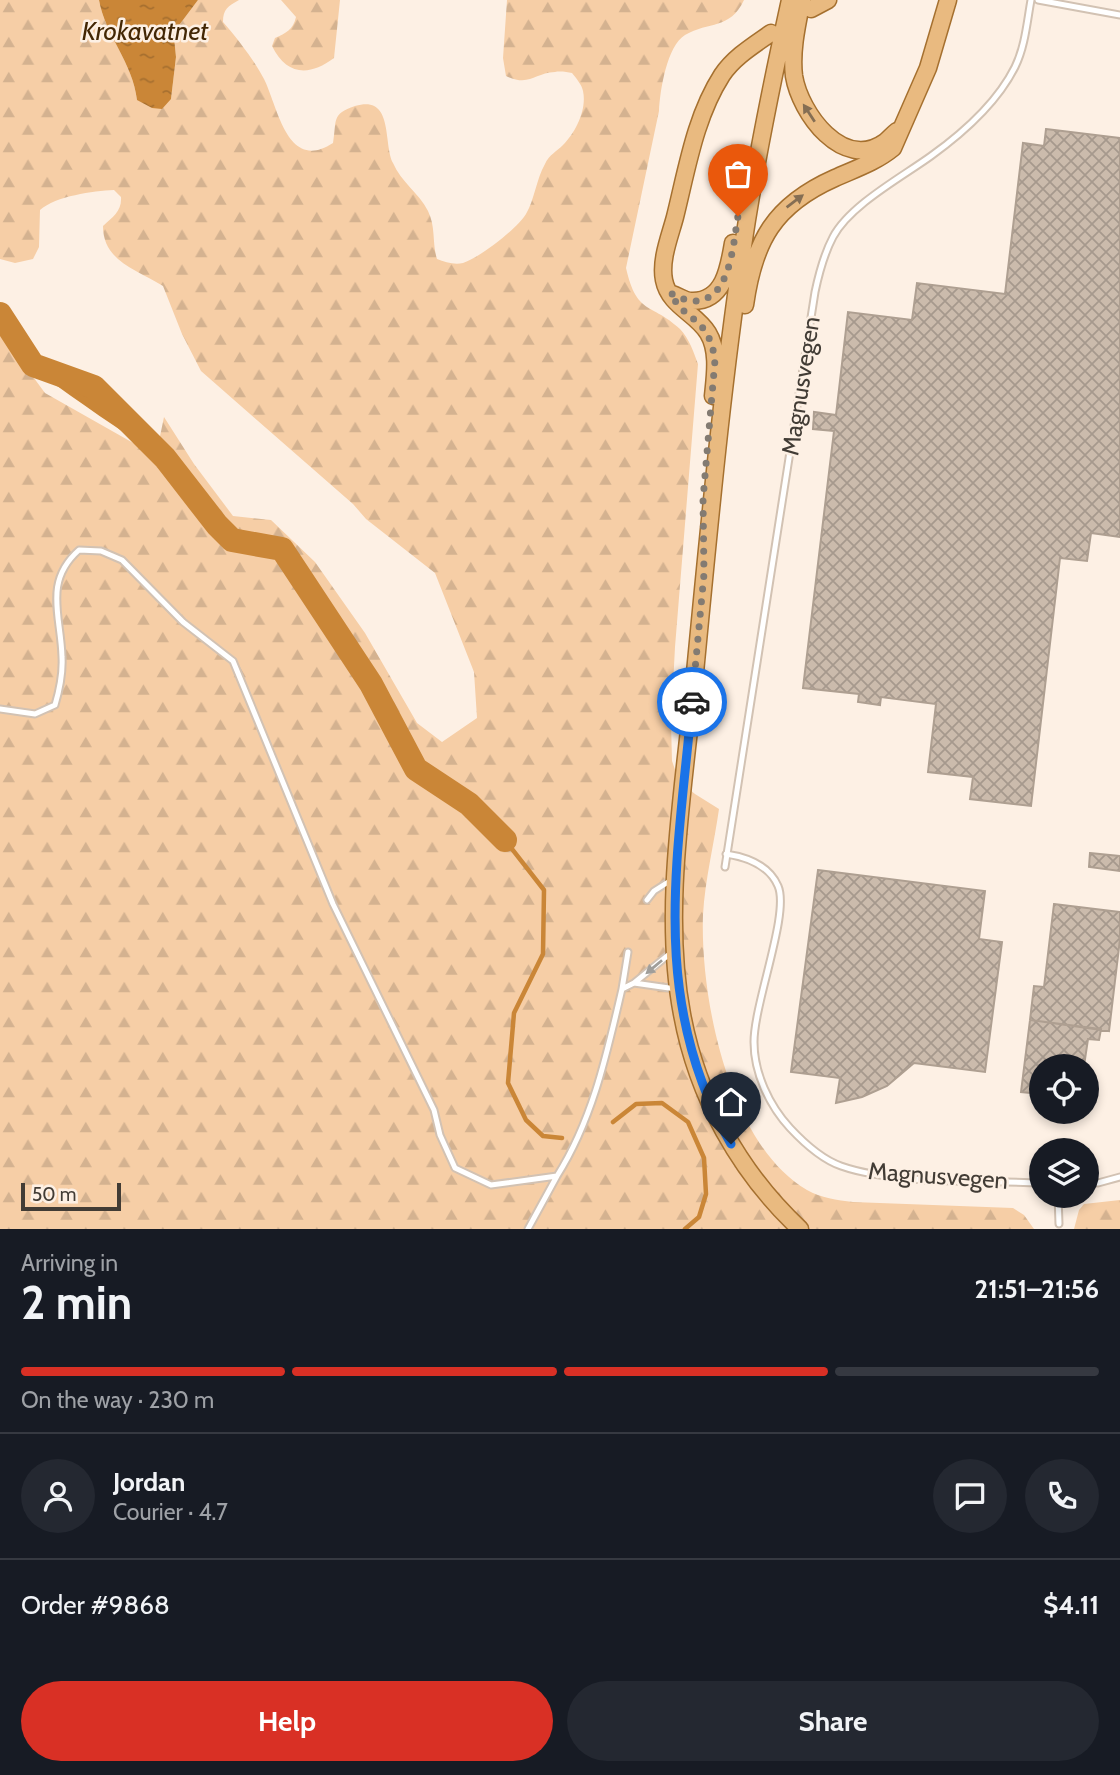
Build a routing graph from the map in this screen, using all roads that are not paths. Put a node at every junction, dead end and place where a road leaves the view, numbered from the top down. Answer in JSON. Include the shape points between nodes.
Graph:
{"nodes":[{"id":1,"x":790,"y":0,"type":"edge"},
{"id":2,"x":828,"y":0,"type":"edge"},
{"id":3,"x":948,"y":0,"type":"edge"},
{"id":4,"x":1031,"y":0,"type":"edge"},
{"id":5,"x":1038,"y":0,"type":"edge"},
{"id":6,"x":806,"y":5,"type":"edge"},
{"id":7,"x":1120,"y":15,"type":"edge"},
{"id":8,"x":771,"y":33,"type":"dead end"},
{"id":9,"x":767,"y":107,"type":"junction"},
{"id":10,"x":904,"y":124,"type":"junction"},
{"id":11,"x":670,"y":293,"type":"junction"},
{"id":12,"x":712,"y":496,"type":"junction"},
{"id":13,"x":704,"y":574,"type":"junction"},
{"id":14,"x":0,"y":709,"type":"edge"},
{"id":15,"x":726,"y":854,"type":"junction"},
{"id":16,"x":724,"y":867,"type":"dead end"},
{"id":17,"x":676,"y":877,"type":"junction"},
{"id":18,"x":647,"y":900,"type":"dead end"},
{"id":19,"x":674,"y":950,"type":"junction"},
{"id":20,"x":628,"y":952,"type":"dead end"},
{"id":21,"x":634,"y":983,"type":"junction"},
{"id":22,"x":622,"y":989,"type":"junction"},
{"id":23,"x":678,"y":989,"type":"junction"},
{"id":24,"x":557,"y":1176,"type":"junction"},
{"id":25,"x":1120,"y":1177,"type":"edge"},
{"id":26,"x":1029,"y":1182,"type":"edge"},
{"id":27,"x":1099,"y":1183,"type":"edge"},
{"id":28,"x":1058,"y":1208,"type":"edge"},
{"id":29,"x":1059,"y":1224,"type":"dead end"},
{"id":30,"x":528,"y":1229,"type":"edge"},
{"id":31,"x":800,"y":1229,"type":"edge"}],
"edges":[{"from":1,"to":9,"type":"main road"},
{"from":2,"to":6,"type":"main road"},
{"from":3,"to":10,"type":"main road","via":[[928,68]]},
{"from":4,"to":15,"type":"lane","name":"Magnusvegen","via":[[1020,56],[1007,81],[981,113],[932,156],[842,223],[825,254],[813,305]]},
{"from":5,"to":7,"type":"lane"},
{"from":10,"to":6,"type":"main road","one_way":true,"via":[[884,143],[858,149],[833,140],[813,120],[799,94],[793,68]]},
{"from":8,"to":11,"type":"main road","via":[[724,72],[700,120],[666,255],[664,280]]},
{"from":9,"to":11,"type":"main road","via":[[751,140],[722,285],[693,302]]},
{"from":9,"to":12,"type":"main road","via":[[736,298]]},
{"from":12,"to":10,"type":"main road","one_way":true,"via":[[729,440],[746,298],[762,240],[776,218],[798,198],[882,157],[893,148]]},
{"from":11,"to":13,"type":"main road","via":[[707,332],[715,360],[703,499]]},
{"from":12,"to":13,"type":"main road"},
{"from":13,"to":17,"type":"main road"},
{"from":14,"to":24,"type":"lane","via":[[35,714],[55,705],[62,683],[58,580],[68,561],[79,550],[101,551],[122,560],[183,622],[233,661],[333,904],[434,1110],[455,1168],[491,1185]]},
{"from":15,"to":16,"type":"lane","name":"Magnusvegen"},
{"from":15,"to":26,"type":"lane","name":"Magnusvegen","via":[[754,861],[778,885],[778,925],[758,1006],[754,1045],[762,1084],[795,1134],[838,1165],[861,1171]]},
{"from":17,"to":18,"type":"lane"},
{"from":17,"to":19,"type":"main road"},
{"from":19,"to":21,"type":"lane","one_way":true},
{"from":19,"to":23,"type":"main road"},
{"from":20,"to":22,"type":"lane"},
{"from":21,"to":22,"type":"lane"},
{"from":21,"to":23,"type":"lane"},
{"from":22,"to":24,"type":"lane","via":[[607,1059],[573,1150]]},
{"from":23,"to":31,"type":"main road","via":[[692,1056],[720,1124],[759,1184]]},
{"from":24,"to":30,"type":"lane"},
{"from":25,"to":27,"type":"lane"},
{"from":28,"to":29,"type":"lane"}]}
